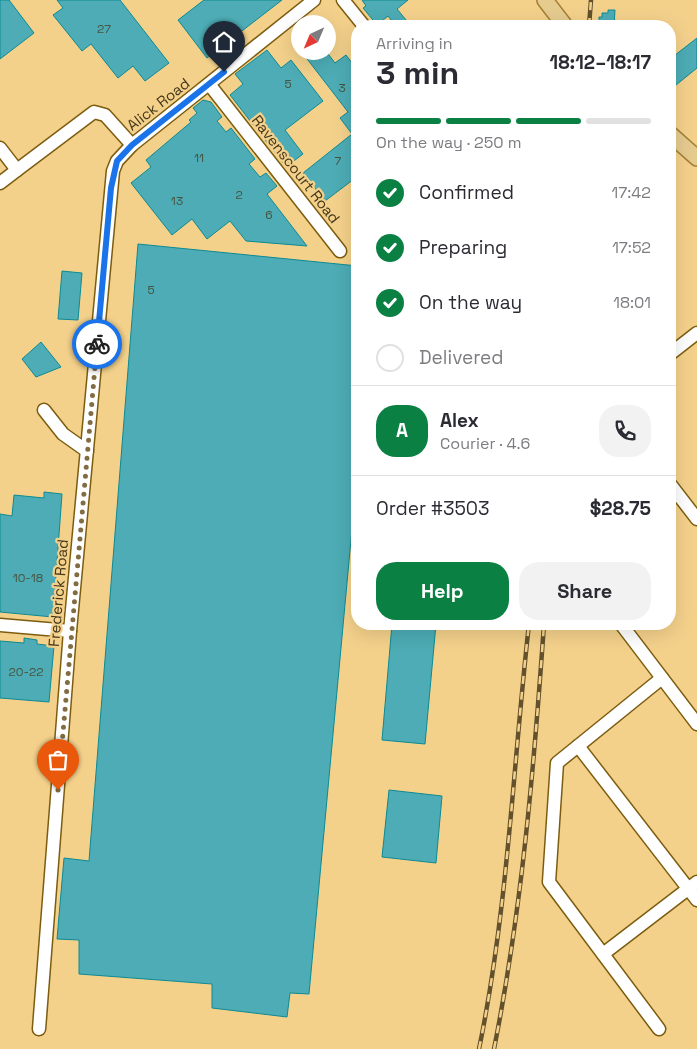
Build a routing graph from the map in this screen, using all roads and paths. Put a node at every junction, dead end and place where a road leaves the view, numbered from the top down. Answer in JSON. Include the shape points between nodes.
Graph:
{"nodes":[{"id":1,"x":314,"y":0,"type":"edge"},
{"id":2,"x":343,"y":0,"type":"edge"},
{"id":3,"x":545,"y":0,"type":"edge"},
{"id":4,"x":359,"y":20,"type":"edge"},
{"id":5,"x":560,"y":20,"type":"edge"},
{"id":6,"x":209,"y":84,"type":"junction"},
{"id":7,"x":676,"y":139,"type":"edge"},
{"id":8,"x":132,"y":145,"type":"junction"},
{"id":9,"x":0,"y":148,"type":"edge"},
{"id":10,"x":697,"y":158,"type":"edge"},
{"id":11,"x":117,"y":161,"type":"joint"},
{"id":12,"x":17,"y":170,"type":"junction"},
{"id":13,"x":0,"y":183,"type":"edge"},
{"id":14,"x":340,"y":251,"type":"dead end"},
{"id":15,"x":697,"y":334,"type":"edge"},
{"id":16,"x":676,"y":350,"type":"edge"},
{"id":17,"x":44,"y":410,"type":"dead end"},
{"id":18,"x":87,"y":451,"type":"junction"},
{"id":19,"x":676,"y":492,"type":"edge"},
{"id":20,"x":697,"y":519,"type":"edge"},
{"id":21,"x":0,"y":625,"type":"edge"},
{"id":22,"x":626,"y":630,"type":"edge"},
{"id":23,"x":70,"y":631,"type":"junction"},
{"id":24,"x":662,"y":678,"type":"junction"},
{"id":25,"x":697,"y":724,"type":"edge"},
{"id":26,"x":578,"y":746,"type":"junction"},
{"id":27,"x":693,"y":886,"type":"edge"},
{"id":28,"x":697,"y":900,"type":"edge"},
{"id":29,"x":603,"y":954,"type":"junction"},
{"id":30,"x":39,"y":1028,"type":"dead end"},
{"id":31,"x":659,"y":1028,"type":"dead end"}],
"edges":[{"from":1,"to":6,"type":"street","name":"Alick Road"},
{"from":2,"to":4,"type":"street"},
{"from":3,"to":5,"type":"main road"},
{"from":6,"to":8,"type":"street","name":"Alick Road"},
{"from":6,"to":14,"type":"street","name":"Ravenscourt Road"},
{"from":7,"to":10,"type":"main road"},
{"from":8,"to":11,"type":"street","name":"Alick Road"},
{"from":8,"to":12,"type":"street","via":[[104,115],[94,112]]},
{"from":9,"to":12,"type":"street"},
{"from":11,"to":18,"type":"street","name":"Frederick Road","via":[[111,188]]},
{"from":12,"to":13,"type":"street"},
{"from":15,"to":16,"type":"street"},
{"from":17,"to":18,"type":"street","via":[[63,434]]},
{"from":18,"to":23,"type":"street","name":"Frederick Road"},
{"from":19,"to":20,"type":"street"},
{"from":21,"to":23,"type":"street"},
{"from":22,"to":24,"type":"street"},
{"from":23,"to":30,"type":"street","name":"Frederick Road"},
{"from":24,"to":25,"type":"street"},
{"from":24,"to":26,"type":"street"},
{"from":26,"to":27,"type":"street"},
{"from":26,"to":29,"type":"street","via":[[557,763],[549,882]]},
{"from":27,"to":28,"type":"street"},
{"from":27,"to":29,"type":"street"},
{"from":29,"to":31,"type":"street"}]}
